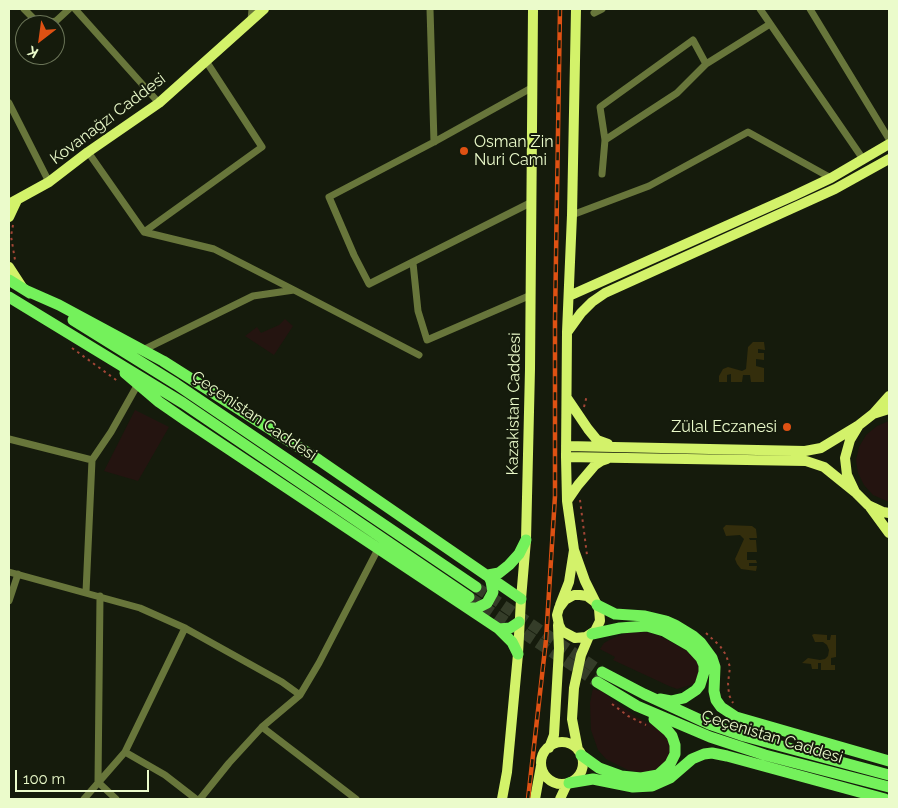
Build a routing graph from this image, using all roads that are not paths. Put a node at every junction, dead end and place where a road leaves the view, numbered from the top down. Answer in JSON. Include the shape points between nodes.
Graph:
{"nodes":[{"id":1,"x":75,"y":9,"type":"edge"},
{"id":2,"x":252,"y":9,"type":"edge"},
{"id":3,"x":264,"y":9,"type":"edge"},
{"id":4,"x":430,"y":9,"type":"edge"},
{"id":5,"x":533,"y":9,"type":"edge"},
{"id":6,"x":576,"y":9,"type":"edge"},
{"id":7,"x":602,"y":9,"type":"edge"},
{"id":8,"x":760,"y":9,"type":"edge"},
{"id":9,"x":810,"y":9,"type":"edge"},
{"id":10,"x":594,"y":12,"type":"dead end"},
{"id":11,"x":251,"y":20,"type":"junction"},
{"id":12,"x":770,"y":24,"type":"junction"},
{"id":13,"x":206,"y":61,"type":"junction"},
{"id":14,"x":706,"y":64,"type":"junction"},
{"id":15,"x":533,"y":87,"type":"junction"},
{"id":16,"x":9,"y":103,"type":"edge"},
{"id":17,"x":159,"y":103,"type":"junction"},
{"id":18,"x":889,"y":139,"type":"edge"},
{"id":19,"x":604,"y":140,"type":"junction"},
{"id":20,"x":434,"y":142,"type":"junction"},
{"id":21,"x":889,"y":144,"type":"edge"},
{"id":22,"x":88,"y":152,"type":"junction"},
{"id":23,"x":889,"y":159,"type":"edge"},
{"id":24,"x":863,"y":160,"type":"junction"},
{"id":25,"x":602,"y":174,"type":"dead end"},
{"id":26,"x":831,"y":178,"type":"junction"},
{"id":27,"x":48,"y":182,"type":"junction"},
{"id":28,"x":13,"y":201,"type":"edge"},
{"id":29,"x":532,"y":202,"type":"junction"},
{"id":30,"x":572,"y":215,"type":"junction"},
{"id":31,"x":12,"y":218,"type":"edge"},
{"id":32,"x":144,"y":232,"type":"junction"},
{"id":33,"x":413,"y":263,"type":"junction"},
{"id":34,"x":12,"y":265,"type":"edge"},
{"id":35,"x":9,"y":280,"type":"edge"},
{"id":36,"x":25,"y":290,"type":"junction"},
{"id":37,"x":294,"y":290,"type":"junction"},
{"id":38,"x":531,"y":295,"type":"junction"},
{"id":39,"x":569,"y":296,"type":"junction"},
{"id":40,"x":9,"y":297,"type":"edge"},
{"id":41,"x":567,"y":332,"type":"junction"},
{"id":42,"x":143,"y":350,"type":"junction"},
{"id":43,"x":419,"y":355,"type":"dead end"},
{"id":44,"x":107,"y":357,"type":"junction"},
{"id":45,"x":138,"y":384,"type":"junction"},
{"id":46,"x":889,"y":396,"type":"edge"},
{"id":47,"x":566,"y":398,"type":"junction"},
{"id":48,"x":889,"y":409,"type":"edge"},
{"id":49,"x":873,"y":414,"type":"junction"},
{"id":50,"x":859,"y":425,"type":"junction"},
{"id":51,"x":9,"y":439,"type":"edge"},
{"id":52,"x":566,"y":446,"type":"junction"},
{"id":53,"x":614,"y":446,"type":"junction"},
{"id":54,"x":651,"y":447,"type":"junction"},
{"id":55,"x":566,"y":458,"type":"junction"},
{"id":56,"x":615,"y":458,"type":"junction"},
{"id":57,"x":652,"y":459,"type":"junction"},
{"id":58,"x":92,"y":460,"type":"junction"},
{"id":59,"x":855,"y":492,"type":"junction"},
{"id":60,"x":567,"y":501,"type":"junction"},
{"id":61,"x":868,"y":504,"type":"junction"},
{"id":62,"x":889,"y":513,"type":"edge"},
{"id":63,"x":889,"y":533,"type":"edge"},
{"id":64,"x":526,"y":540,"type":"junction"},
{"id":65,"x":378,"y":549,"type":"junction"},
{"id":66,"x":574,"y":550,"type":"junction"},
{"id":67,"x":9,"y":572,"type":"edge"},
{"id":68,"x":18,"y":574,"type":"junction"},
{"id":69,"x":488,"y":575,"type":"junction"},
{"id":70,"x":476,"y":587,"type":"tunnel mouth"},
{"id":71,"x":86,"y":592,"type":"junction"},
{"id":72,"x":100,"y":596,"type":"junction"},
{"id":73,"x":521,"y":598,"type":"junction"},
{"id":74,"x":9,"y":601,"type":"edge"},
{"id":75,"x":469,"y":603,"type":"junction"},
{"id":76,"x":596,"y":604,"type":"junction"},
{"id":77,"x":560,"y":605,"type":"junction"},
{"id":78,"x":558,"y":621,"type":"junction"},
{"id":79,"x":519,"y":622,"type":"junction"},
{"id":80,"x":185,"y":628,"type":"junction"},
{"id":81,"x":499,"y":629,"type":"junction"},
{"id":82,"x":591,"y":635,"type":"junction"},
{"id":83,"x":518,"y":654,"type":"junction"},
{"id":84,"x":644,"y":694,"type":"junction"},
{"id":85,"x":300,"y":695,"type":"junction"},
{"id":86,"x":637,"y":706,"type":"junction"},
{"id":87,"x":262,"y":726,"type":"junction"},
{"id":88,"x":549,"y":748,"type":"junction"},
{"id":89,"x":125,"y":752,"type":"junction"},
{"id":90,"x":580,"y":753,"type":"junction"},
{"id":91,"x":887,"y":758,"type":"edge"},
{"id":92,"x":542,"y":765,"type":"junction"},
{"id":93,"x":889,"y":775,"type":"edge"},
{"id":94,"x":98,"y":782,"type":"junction"},
{"id":95,"x":568,"y":783,"type":"junction"},
{"id":96,"x":889,"y":787,"type":"edge"},
{"id":97,"x":84,"y":799,"type":"edge"},
{"id":98,"x":116,"y":799,"type":"edge"},
{"id":99,"x":196,"y":799,"type":"edge"},
{"id":100,"x":200,"y":799,"type":"edge"},
{"id":101,"x":356,"y":799,"type":"edge"},
{"id":102,"x":502,"y":799,"type":"edge"},
{"id":103,"x":535,"y":799,"type":"edge"},
{"id":104,"x":560,"y":799,"type":"edge"},
{"id":105,"x":885,"y":799,"type":"edge"}],
"edges":[{"from":1,"to":17,"type":"street"},
{"from":2,"to":11,"type":"street"},
{"from":3,"to":11,"type":"main road","name":"Kovanağzı Caddesi"},
{"from":4,"to":20,"type":"street"},
{"from":5,"to":15,"type":"main road","name":"Kazakistan Caddesi"},
{"from":6,"to":30,"type":"main road"},
{"from":7,"to":10,"type":"street"},
{"from":8,"to":12,"type":"street"},
{"from":9,"to":18,"type":"street"},
{"from":11,"to":13,"type":"main road","name":"Kovanağzı Caddesi"},
{"from":12,"to":14,"type":"street"},
{"from":12,"to":24,"type":"street"},
{"from":13,"to":17,"type":"main road","name":"Kovanağzı Caddesi"},
{"from":13,"to":32,"type":"street","via":[[262,147]]},
{"from":14,"to":19,"type":"street","via":[[677,93]]},
{"from":14,"to":19,"type":"street","via":[[693,40],[600,107]]},
{"from":15,"to":20,"type":"street"},
{"from":15,"to":29,"type":"main road","name":"Kazakistan Caddesi"},
{"from":16,"to":27,"type":"street"},
{"from":17,"to":22,"type":"main road","name":"Kovanağzı Caddesi"},
{"from":19,"to":25,"type":"street"},
{"from":20,"to":33,"type":"street","via":[[329,197],[370,284]]},
{"from":21,"to":24,"type":"main road"},
{"from":22,"to":27,"type":"main road","name":"Kovanağzı Caddesi"},
{"from":22,"to":32,"type":"street"},
{"from":23,"to":41,"type":"main road","via":[[835,189],[606,293],[581,313]]},
{"from":24,"to":26,"type":"main road"},
{"from":26,"to":30,"type":"street","via":[[748,132],[649,186]]},
{"from":26,"to":39,"type":"main road"},
{"from":27,"to":28,"type":"main road","name":"Kovanağzı Caddesi"},
{"from":28,"to":31,"type":"main road"},
{"from":29,"to":33,"type":"street"},
{"from":29,"to":38,"type":"main road","name":"Kazakistan Caddesi"},
{"from":30,"to":39,"type":"main road"},
{"from":32,"to":37,"type":"street","via":[[214,249]]},
{"from":33,"to":38,"type":"street","via":[[418,311],[427,340]]},
{"from":34,"to":36,"type":"main road"},
{"from":35,"to":36,"type":"main road","name":"Çeçenistan Caddesi"},
{"from":36,"to":42,"type":"main road"},
{"from":36,"to":70,"type":"main road","name":"Çeçenistan Caddesi","via":[[176,384]]},
{"from":37,"to":42,"type":"street","via":[[253,296]]},
{"from":37,"to":43,"type":"street"},
{"from":38,"to":64,"type":"main road","name":"Kazakistan Caddesi"},
{"from":39,"to":41,"type":"main road"},
{"from":40,"to":44,"type":"main road","name":"Çeçenistan Caddesi"},
{"from":41,"to":47,"type":"main road"},
{"from":42,"to":69,"type":"main road","via":[[319,460]]},
{"from":44,"to":45,"type":"main road"},
{"from":44,"to":75,"type":"main road","name":"Çeçenistan Caddesi","via":[[183,403]]},
{"from":45,"to":58,"type":"street"},
{"from":45,"to":65,"type":"main road","via":[[185,420]]},
{"from":46,"to":49,"type":"main road"},
{"from":47,"to":52,"type":"main road"},
{"from":47,"to":53,"type":"main road","via":[[597,440]]},
{"from":48,"to":49,"type":"main road"},
{"from":49,"to":50,"type":"main road"},
{"from":50,"to":54,"type":"main road","via":[[821,448],[805,450]]},
{"from":50,"to":59,"type":"main road","via":[[845,458],[847,476]]},
{"from":51,"to":58,"type":"street"},
{"from":52,"to":53,"type":"main road"},
{"from":52,"to":55,"type":"main road"},
{"from":53,"to":54,"type":"main road"},
{"from":54,"to":57,"type":"main road"},
{"from":55,"to":56,"type":"main road"},
{"from":55,"to":60,"type":"main road"},
{"from":56,"to":57,"type":"main road"},
{"from":56,"to":60,"type":"main road","via":[[595,465]]},
{"from":57,"to":59,"type":"main road","via":[[806,461],[824,468]]},
{"from":58,"to":71,"type":"street"},
{"from":59,"to":61,"type":"main road"},
{"from":60,"to":66,"type":"main road"},
{"from":61,"to":62,"type":"main road"},
{"from":61,"to":63,"type":"main road"},
{"from":64,"to":69,"type":"main road","via":[[509,566]]},
{"from":64,"to":73,"type":"main road","name":"Kazakistan Caddesi"},
{"from":65,"to":75,"type":"main road"},
{"from":65,"to":85,"type":"street"},
{"from":66,"to":76,"type":"main road"},
{"from":66,"to":77,"type":"main road","via":[[569,582]]},
{"from":67,"to":68,"type":"street"},
{"from":68,"to":71,"type":"street"},
{"from":68,"to":74,"type":"street"},
{"from":69,"to":73,"type":"main road"},
{"from":69,"to":75,"type":"main road","via":[[493,592],[489,600],[480,607]]},
{"from":71,"to":72,"type":"street"},
{"from":72,"to":80,"type":"street","via":[[140,608]]},
{"from":72,"to":94,"type":"street"},
{"from":73,"to":79,"type":"main road","name":"Kazakistan Caddesi"},
{"from":75,"to":81,"type":"main road"},
{"from":76,"to":77,"type":"main road","via":[[587,596],[577,595]]},
{"from":76,"to":82,"type":"main road","via":[[600,621]]},
{"from":76,"to":91,"type":"main road","via":[[615,614],[666,621],[693,636],[712,658],[716,700],[736,717]]},
{"from":77,"to":78,"type":"main road"},
{"from":78,"to":82,"type":"main road","via":[[562,631],[568,635],[578,638]]},
{"from":78,"to":88,"type":"main road","via":[[554,735]]},
{"from":79,"to":81,"type":"main road","via":[[510,628]]},
{"from":79,"to":83,"type":"main road","name":"Kazakistan Caddesi"},
{"from":80,"to":85,"type":"street"},
{"from":80,"to":89,"type":"street"},
{"from":81,"to":83,"type":"main road"},
{"from":82,"to":84,"type":"main road","via":[[629,627],[655,628],[681,639],[701,658],[704,665],[702,679],[691,695],[671,701]]},
{"from":82,"to":90,"type":"main road","via":[[581,656],[574,688],[572,719]]},
{"from":83,"to":102,"type":"main road","name":"Kazakistan Caddesi"},
{"from":84,"to":86,"type":"main road","name":"Çeçenistan Caddesi","via":[[599,677]]},
{"from":84,"to":93,"type":"main road","name":"Çeçenistan Caddesi","via":[[726,730]]},
{"from":85,"to":87,"type":"street"},
{"from":86,"to":90,"type":"main road","via":[[672,736],[675,754],[667,768],[647,778],[621,776],[599,768]]},
{"from":86,"to":96,"type":"main road","name":"Çeçenistan Caddesi","via":[[738,747]]},
{"from":87,"to":100,"type":"street"},
{"from":87,"to":101,"type":"street"},
{"from":88,"to":90,"type":"main road","via":[[566,743]]},
{"from":88,"to":92,"type":"main road","via":[[542,758]]},
{"from":89,"to":94,"type":"street"},
{"from":89,"to":99,"type":"street","via":[[165,775]]},
{"from":90,"to":95,"type":"main road","via":[[582,771]]},
{"from":92,"to":95,"type":"main road","via":[[549,779],[558,784]]},
{"from":92,"to":103,"type":"main road"},
{"from":94,"to":97,"type":"street"},
{"from":94,"to":98,"type":"street"},
{"from":95,"to":104,"type":"main road"},
{"from":95,"to":105,"type":"main road","via":[[593,780],[626,786],[652,786],[670,778],[692,758],[712,753]]}]}
